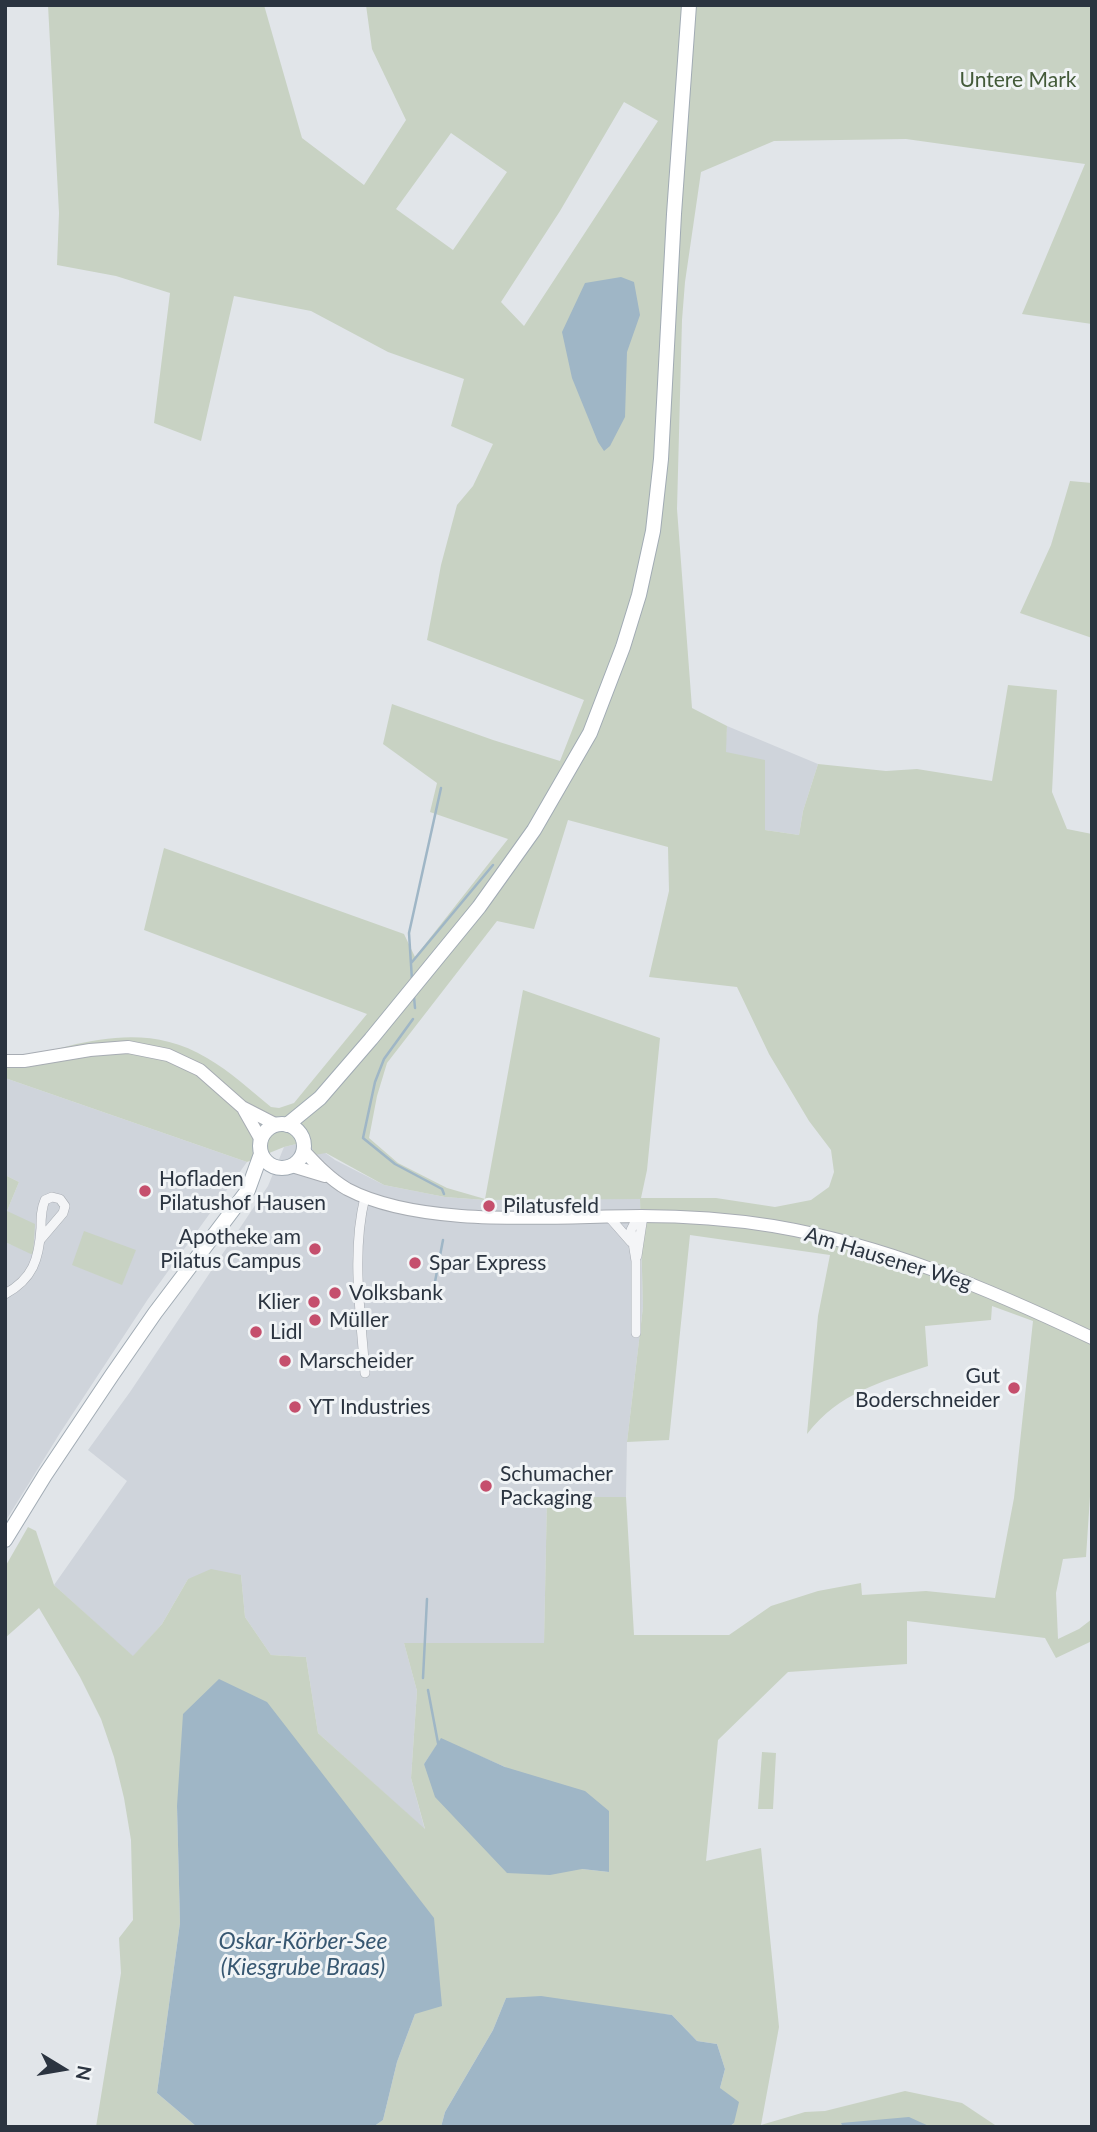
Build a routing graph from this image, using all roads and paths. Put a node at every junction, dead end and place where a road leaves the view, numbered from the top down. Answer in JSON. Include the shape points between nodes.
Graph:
{"nodes":[{"id":1,"x":689,"y":5,"type":"edge"},
{"id":2,"x":5,"y":1060,"type":"edge"},
{"id":3,"x":320,"y":1098,"type":"junction"},
{"id":4,"x":242,"y":1107,"type":"junction"},
{"id":5,"x":282,"y":1125,"type":"junction"},
{"id":6,"x":303,"y":1143,"type":"junction"},
{"id":7,"x":261,"y":1147,"type":"junction"},
{"id":8,"x":292,"y":1166,"type":"junction"},
{"id":9,"x":277,"y":1168,"type":"junction"},
{"id":10,"x":331,"y":1179,"type":"junction"},
{"id":11,"x":248,"y":1190,"type":"junction"},
{"id":12,"x":365,"y":1197,"type":"junction"},
{"id":13,"x":641,"y":1216,"type":"junction"},
{"id":14,"x":609,"y":1217,"type":"junction"},
{"id":15,"x":40,"y":1240,"type":"dead end"},
{"id":16,"x":633,"y":1246,"type":"junction"},
{"id":17,"x":636,"y":1261,"type":"junction"},
{"id":18,"x":5,"y":1294,"type":"edge"},
{"id":19,"x":636,"y":1333,"type":"dead end"},
{"id":20,"x":1087,"y":1336,"type":"edge"},
{"id":21,"x":365,"y":1373,"type":"dead end"},
{"id":22,"x":5,"y":1540,"type":"edge"}],
"edges":[{"from":1,"to":3,"type":"main road","via":[[661,459],[653,531],[623,647],[590,733],[534,830],[479,907]]},
{"from":2,"to":4,"type":"main road","via":[[128,1047],[168,1055],[200,1070]]},
{"from":3,"to":5,"type":"main road"},
{"from":3,"to":6,"type":"main road"},
{"from":4,"to":5,"type":"main road"},
{"from":4,"to":7,"type":"main road"},
{"from":5,"to":6,"type":"main road"},
{"from":5,"to":7,"type":"main road","via":[[264,1133]]},
{"from":6,"to":8,"type":"main road","via":[[301,1157]]},
{"from":6,"to":10,"type":"main road"},
{"from":7,"to":9,"type":"main road","via":[[265,1161]]},
{"from":7,"to":11,"type":"main road"},
{"from":8,"to":9,"type":"main road"},
{"from":8,"to":10,"type":"main road"},
{"from":9,"to":11,"type":"main road"},
{"from":10,"to":12,"type":"main road","name":"Am Hausener Weg"},
{"from":11,"to":22,"type":"main road","via":[[155,1313]]},
{"from":12,"to":14,"type":"main road","name":"Am Hausener Weg","via":[[459,1216]]},
{"from":12,"to":21,"type":"street","via":[[359,1270]]},
{"from":13,"to":14,"type":"main road","name":"Am Hausener Weg"},
{"from":13,"to":16,"type":"street","via":[[631,1230]]},
{"from":13,"to":17,"type":"street"},
{"from":13,"to":20,"type":"main road","name":"Am Hausener Weg","via":[[771,1226],[838,1239],[977,1285]]},
{"from":14,"to":16,"type":"street"},
{"from":15,"to":18,"type":"street","via":[[32,1270],[19,1287]]},
{"from":16,"to":17,"type":"street"},
{"from":17,"to":19,"type":"street"}]}
